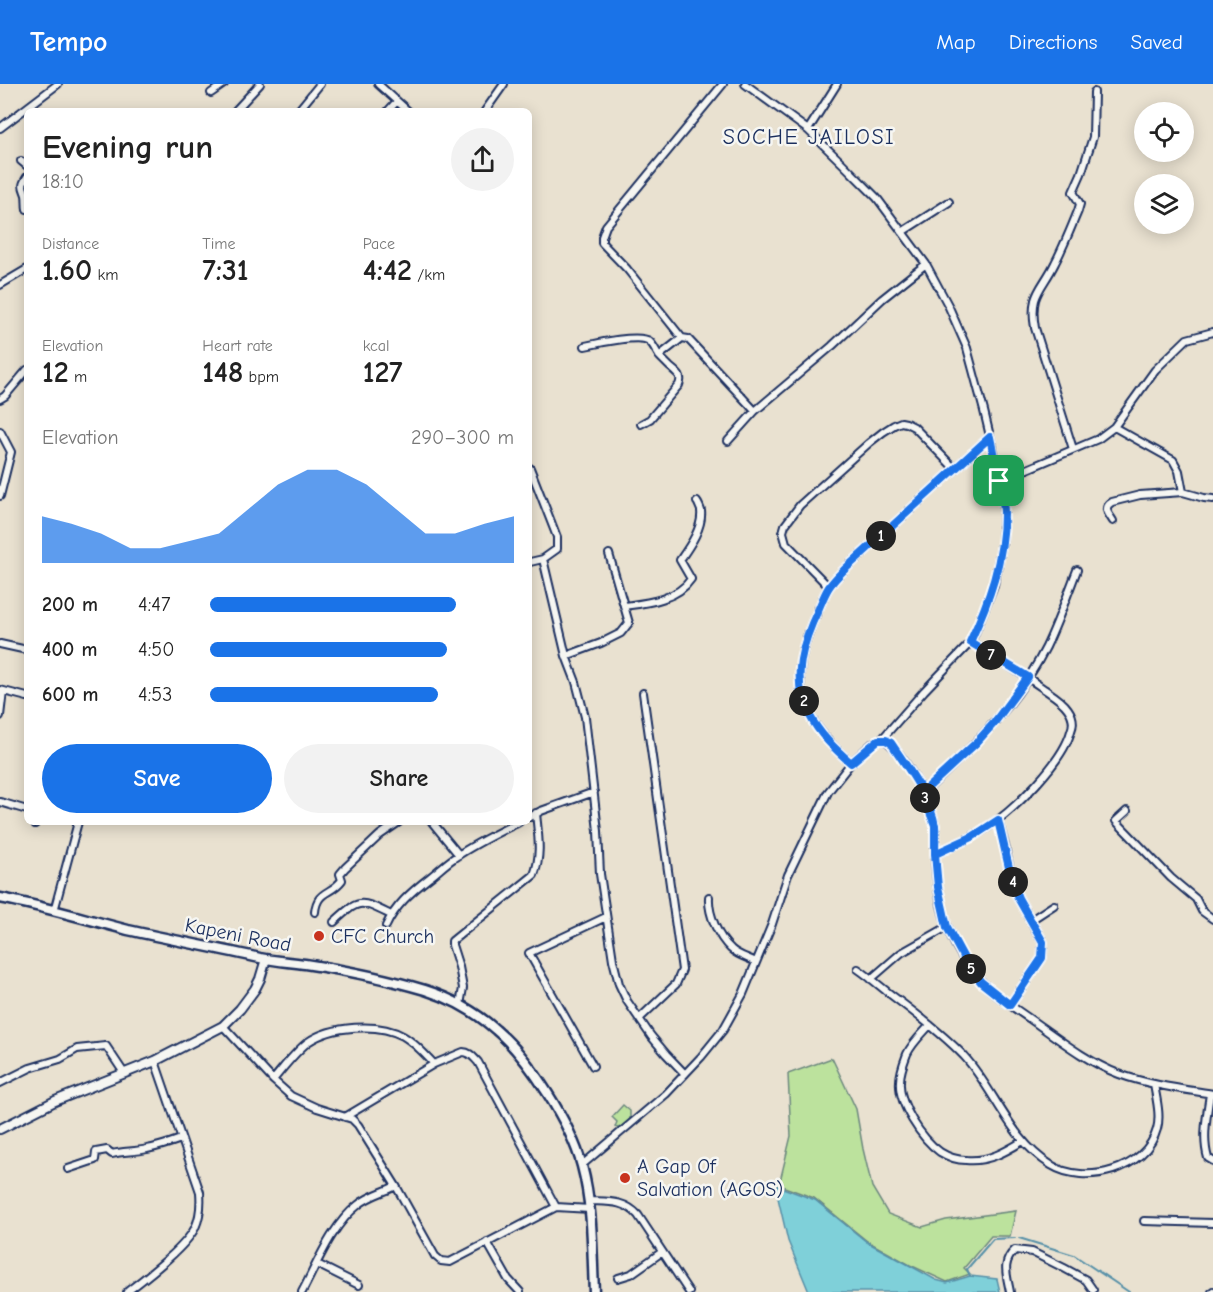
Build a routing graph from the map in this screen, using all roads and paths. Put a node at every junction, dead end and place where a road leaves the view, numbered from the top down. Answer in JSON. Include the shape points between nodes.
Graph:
{"nodes":[{"id":1,"x":58,"y":84,"type":"edge"},
{"id":2,"x":224,"y":84,"type":"edge"},
{"id":3,"x":260,"y":84,"type":"edge"},
{"id":4,"x":320,"y":84,"type":"edge"},
{"id":5,"x":378,"y":84,"type":"edge"},
{"id":6,"x":504,"y":84,"type":"edge"},
{"id":7,"x":723,"y":84,"type":"edge"},
{"id":8,"x":745,"y":84,"type":"edge"},
{"id":9,"x":837,"y":84,"type":"edge"},
{"id":10,"x":1094,"y":92,"type":"dead end"},
{"id":11,"x":211,"y":93,"type":"dead end"},
{"id":12,"x":397,"y":101,"type":"junction"},
{"id":13,"x":26,"y":108,"type":"edge"},
{"id":14,"x":238,"y":108,"type":"edge"},
{"id":15,"x":300,"y":108,"type":"edge"},
{"id":16,"x":391,"y":108,"type":"edge"},
{"id":17,"x":405,"y":108,"type":"edge"},
{"id":18,"x":487,"y":108,"type":"edge"},
{"id":19,"x":24,"y":110,"type":"edge"},
{"id":20,"x":0,"y":128,"type":"edge"},
{"id":21,"x":808,"y":130,"type":"junction"},
{"id":22,"x":21,"y":161,"type":"dead end"},
{"id":23,"x":24,"y":164,"type":"edge"},
{"id":24,"x":949,"y":202,"type":"dead end"},
{"id":25,"x":902,"y":232,"type":"junction"},
{"id":26,"x":926,"y":264,"type":"junction"},
{"id":27,"x":24,"y":271,"type":"edge"},
{"id":28,"x":0,"y":285,"type":"edge"},
{"id":29,"x":1213,"y":332,"type":"edge"},
{"id":30,"x":682,"y":338,"type":"junction"},
{"id":31,"x":585,"y":346,"type":"dead end"},
{"id":32,"x":659,"y":356,"type":"junction"},
{"id":33,"x":24,"y":374,"type":"edge"},
{"id":34,"x":0,"y":399,"type":"edge"},
{"id":35,"x":755,"y":411,"type":"junction"},
{"id":36,"x":641,"y":424,"type":"dead end"},
{"id":37,"x":1114,"y":427,"type":"junction"},
{"id":38,"x":0,"y":431,"type":"edge"},
{"id":39,"x":990,"y":437,"type":"junction"},
{"id":40,"x":728,"y":441,"type":"dead end"},
{"id":41,"x":1073,"y":449,"type":"junction"},
{"id":42,"x":956,"y":469,"type":"junction"},
{"id":43,"x":532,"y":473,"type":"edge"},
{"id":44,"x":999,"y":481,"type":"junction"},
{"id":45,"x":1183,"y":492,"type":"junction"},
{"id":46,"x":0,"y":496,"type":"edge"},
{"id":47,"x":1213,"y":498,"type":"edge"},
{"id":48,"x":697,"y":502,"type":"dead end"},
{"id":49,"x":1113,"y":522,"type":"dead end"},
{"id":50,"x":609,"y":554,"type":"dead end"},
{"id":51,"x":543,"y":559,"type":"junction"},
{"id":52,"x":532,"y":562,"type":"edge"},
{"id":53,"x":1077,"y":570,"type":"dead end"},
{"id":54,"x":829,"y":587,"type":"junction"},
{"id":55,"x":624,"y":606,"type":"junction"},
{"id":56,"x":970,"y":642,"type":"junction"},
{"id":57,"x":0,"y":644,"type":"edge"},
{"id":58,"x":24,"y":649,"type":"edge"},
{"id":59,"x":566,"y":656,"type":"junction"},
{"id":60,"x":1028,"y":677,"type":"junction"},
{"id":61,"x":2,"y":691,"type":"edge"},
{"id":62,"x":643,"y":693,"type":"dead end"},
{"id":63,"x":24,"y":696,"type":"edge"},
{"id":64,"x":0,"y":716,"type":"edge"},
{"id":65,"x":882,"y":739,"type":"junction"},
{"id":66,"x":851,"y":763,"type":"junction"},
{"id":67,"x":594,"y":792,"type":"junction"},
{"id":68,"x":922,"y":793,"type":"junction"},
{"id":69,"x":0,"y":802,"type":"edge"},
{"id":70,"x":24,"y":809,"type":"edge"},
{"id":71,"x":1127,"y":810,"type":"dead end"},
{"id":72,"x":533,"y":815,"type":"edge"},
{"id":73,"x":998,"y":820,"type":"junction"},
{"id":74,"x":77,"y":825,"type":"edge"},
{"id":75,"x":395,"y":825,"type":"edge"},
{"id":76,"x":434,"y":825,"type":"edge"},
{"id":77,"x":513,"y":825,"type":"edge"},
{"id":78,"x":935,"y":854,"type":"junction"},
{"id":79,"x":459,"y":855,"type":"junction"},
{"id":80,"x":709,"y":897,"type":"dead end"},
{"id":81,"x":0,"y":898,"type":"edge"},
{"id":82,"x":1054,"y":905,"type":"dead end"},
{"id":83,"x":54,"y":911,"type":"junction"},
{"id":84,"x":315,"y":912,"type":"dead end"},
{"id":85,"x":391,"y":915,"type":"junction"},
{"id":86,"x":606,"y":917,"type":"junction"},
{"id":87,"x":1213,"y":919,"type":"edge"},
{"id":88,"x":1031,"y":920,"type":"junction"},
{"id":89,"x":334,"y":922,"type":"dead end"},
{"id":90,"x":386,"y":926,"type":"dead end"},
{"id":91,"x":947,"y":927,"type":"junction"},
{"id":92,"x":266,"y":959,"type":"junction"},
{"id":93,"x":756,"y":962,"type":"junction"},
{"id":94,"x":858,"y":969,"type":"dead end"},
{"id":95,"x":871,"y":979,"type":"junction"},
{"id":96,"x":460,"y":1005,"type":"junction"},
{"id":97,"x":1010,"y":1005,"type":"junction"},
{"id":98,"x":639,"y":1019,"type":"junction"},
{"id":99,"x":930,"y":1025,"type":"junction"},
{"id":100,"x":223,"y":1026,"type":"junction"},
{"id":101,"x":155,"y":1061,"type":"junction"},
{"id":102,"x":434,"y":1064,"type":"junction"},
{"id":103,"x":592,"y":1066,"type":"dead end"},
{"id":104,"x":124,"y":1073,"type":"junction"},
{"id":105,"x":685,"y":1074,"type":"junction"},
{"id":106,"x":273,"y":1080,"type":"junction"},
{"id":107,"x":0,"y":1083,"type":"edge"},
{"id":108,"x":1154,"y":1084,"type":"junction"},
{"id":109,"x":1212,"y":1094,"type":"edge"},
{"id":110,"x":344,"y":1117,"type":"junction"},
{"id":111,"x":0,"y":1129,"type":"edge"},
{"id":112,"x":181,"y":1139,"type":"junction"},
{"id":113,"x":1023,"y":1141,"type":"junction"},
{"id":114,"x":1213,"y":1161,"type":"edge"},
{"id":115,"x":582,"y":1165,"type":"junction"},
{"id":116,"x":68,"y":1169,"type":"dead end"},
{"id":117,"x":396,"y":1186,"type":"junction"},
{"id":118,"x":589,"y":1205,"type":"junction"},
{"id":119,"x":556,"y":1207,"type":"junction"},
{"id":120,"x":1144,"y":1221,"type":"dead end"},
{"id":121,"x":1213,"y":1223,"type":"edge"},
{"id":122,"x":487,"y":1242,"type":"junction"},
{"id":123,"x":662,"y":1252,"type":"junction"},
{"id":124,"x":317,"y":1264,"type":"junction"},
{"id":125,"x":618,"y":1278,"type":"dead end"},
{"id":126,"x":359,"y":1285,"type":"dead end"},
{"id":127,"x":1093,"y":1290,"type":"dead end"},
{"id":128,"x":127,"y":1292,"type":"edge"},
{"id":129,"x":302,"y":1292,"type":"edge"},
{"id":130,"x":520,"y":1292,"type":"edge"},
{"id":131,"x":594,"y":1292,"type":"edge"},
{"id":132,"x":689,"y":1292,"type":"edge"},
{"id":133,"x":1010,"y":1292,"type":"edge"}],
"edges":[{"from":1,"to":13,"type":"street"},
{"from":2,"to":11,"type":"street"},
{"from":3,"to":14,"type":"street"},
{"from":4,"to":15,"type":"street"},
{"from":5,"to":12,"type":"street"},
{"from":6,"to":18,"type":"street"},
{"from":7,"to":30,"type":"street","via":[[606,226],[602,237],[602,243]]},
{"from":8,"to":21,"type":"street"},
{"from":9,"to":21,"type":"street"},
{"from":10,"to":41,"type":"street","via":[[1093,137],[1073,192],[1080,204],[1054,266],[1039,288],[1033,315]]},
{"from":12,"to":16,"type":"street"},
{"from":12,"to":17,"type":"street"},
{"from":19,"to":20,"type":"street"},
{"from":21,"to":25,"type":"street","via":[[877,198]]},
{"from":22,"to":23,"type":"street"},
{"from":24,"to":25,"type":"street"},
{"from":25,"to":26,"type":"street"},
{"from":26,"to":35,"type":"street"},
{"from":26,"to":39,"type":"street","via":[[967,348]]},
{"from":27,"to":28,"type":"street"},
{"from":29,"to":37,"type":"street","via":[[1187,339],[1155,370]]},
{"from":30,"to":32,"type":"street"},
{"from":30,"to":35,"type":"street","via":[[688,339]]},
{"from":31,"to":32,"type":"street","via":[[640,338],[653,345]]},
{"from":32,"to":36,"type":"street","via":[[680,375],[681,381],[663,406]]},
{"from":33,"to":34,"type":"street"},
{"from":35,"to":40,"type":"street"},
{"from":37,"to":41,"type":"street"},
{"from":37,"to":45,"type":"street","via":[[1173,460]]},
{"from":38,"to":46,"type":"street","via":[[11,452]]},
{"from":39,"to":42,"type":"street"},
{"from":39,"to":44,"type":"street"},
{"from":41,"to":44,"type":"street"},
{"from":42,"to":54,"type":"street"},
{"from":42,"to":54,"type":"street","via":[[914,427],[900,422],[869,443],[800,505],[784,525],[786,543]]},
{"from":43,"to":51,"type":"street","via":[[557,537],[556,549]]},
{"from":44,"to":56,"type":"street","via":[[1004,512],[1002,544],[994,585]]},
{"from":45,"to":47,"type":"street"},
{"from":45,"to":49,"type":"street","via":[[1140,495],[1112,502],[1106,508]]},
{"from":48,"to":55,"type":"street","via":[[701,510],[699,526],[680,560],[691,579],[666,597]]},
{"from":50,"to":55,"type":"street"},
{"from":51,"to":52,"type":"street"},
{"from":51,"to":59,"type":"street"},
{"from":53,"to":60,"type":"street","via":[[1046,648]]},
{"from":54,"to":66,"type":"street","via":[[809,629],[799,675],[808,712]]},
{"from":55,"to":59,"type":"street","via":[[629,623],[621,633]]},
{"from":56,"to":60,"type":"street"},
{"from":56,"to":65,"type":"street"},
{"from":57,"to":58,"type":"street"},
{"from":59,"to":67,"type":"street","via":[[585,717]]},
{"from":60,"to":68,"type":"street","via":[[976,743]]},
{"from":60,"to":73,"type":"street","via":[[1067,707],[1073,721],[1071,733],[1036,784]]},
{"from":61,"to":63,"type":"street"},
{"from":61,"to":64,"type":"street"},
{"from":62,"to":98,"type":"street","via":[[682,970],[676,984]]},
{"from":65,"to":66,"type":"street"},
{"from":65,"to":68,"type":"street","via":[[891,743]]},
{"from":66,"to":93,"type":"street","via":[[828,792],[800,848]]},
{"from":67,"to":72,"type":"street"},
{"from":67,"to":86,"type":"street"},
{"from":68,"to":78,"type":"street","via":[[935,825]]},
{"from":69,"to":70,"type":"street"},
{"from":71,"to":87,"type":"street","via":[[1116,821]]},
{"from":72,"to":96,"type":"street","via":[[539,844],[534,875],[452,941],[463,988]]},
{"from":73,"to":78,"type":"street"},
{"from":73,"to":88,"type":"street","via":[[1013,885]]},
{"from":74,"to":83,"type":"street"},
{"from":75,"to":84,"type":"street","via":[[345,868],[340,884],[320,897]]},
{"from":76,"to":79,"type":"street"},
{"from":77,"to":79,"type":"street"},
{"from":78,"to":91,"type":"street"},
{"from":79,"to":85,"type":"street","via":[[417,888]]},
{"from":80,"to":93,"type":"street","via":[[715,925],[730,948]]},
{"from":81,"to":83,"type":"main road","name":"Kapeni Road"},
{"from":82,"to":88,"type":"street"},
{"from":83,"to":92,"type":"main road","name":"Kapeni Road"},
{"from":85,"to":89,"type":"street","via":[[362,903]]},
{"from":85,"to":90,"type":"street"},
{"from":86,"to":98,"type":"street","via":[[619,984]]},
{"from":86,"to":103,"type":"street","via":[[529,953]]},
{"from":88,"to":97,"type":"street","via":[[1043,942],[1042,958]]},
{"from":91,"to":95,"type":"street","via":[[901,953]]},
{"from":91,"to":97,"type":"street","via":[[981,982]]},
{"from":92,"to":96,"type":"main road","name":"Kapeni Road","via":[[376,978],[426,990]]},
{"from":92,"to":100,"type":"street","via":[[255,989]]},
{"from":93,"to":105,"type":"street","via":[[723,1030]]},
{"from":94,"to":95,"type":"street"},
{"from":95,"to":99,"type":"street"},
{"from":96,"to":115,"type":"main road","name":"Kapeni Road","via":[[496,1030],[532,1071],[568,1129]]},
{"from":97,"to":108,"type":"street","via":[[1106,1068]]},
{"from":98,"to":105,"type":"street"},
{"from":99,"to":113,"type":"street","via":[[965,1057]]},
{"from":99,"to":113,"type":"street","via":[[908,1052],[900,1082],[904,1104],[928,1141],[953,1158],[983,1160]]},
{"from":100,"to":101,"type":"street"},
{"from":100,"to":106,"type":"street"},
{"from":101,"to":104,"type":"street"},
{"from":101,"to":112,"type":"street"},
{"from":102,"to":106,"type":"street","via":[[401,1035],[380,1029],[345,1028],[307,1043]]},
{"from":102,"to":110,"type":"street"},
{"from":102,"to":119,"type":"street","via":[[463,1052],[478,1062]]},
{"from":104,"to":107,"type":"street","via":[[106,1046],[77,1049]]},
{"from":104,"to":111,"type":"street"},
{"from":105,"to":115,"type":"street"},
{"from":106,"to":110,"type":"street","via":[[291,1096]]},
{"from":108,"to":109,"type":"street"},
{"from":108,"to":113,"type":"street","via":[[1156,1131],[1145,1151],[1119,1169],[1105,1173],[1068,1172],[1052,1166]]},
{"from":109,"to":114,"type":"street","via":[[1205,1150]]},
{"from":110,"to":117,"type":"street","via":[[358,1125]]},
{"from":112,"to":116,"type":"street","via":[[129,1152],[96,1152],[95,1160]]},
{"from":112,"to":128,"type":"street","via":[[200,1192],[196,1227],[176,1252]]},
{"from":115,"to":118,"type":"main road","name":"Kapeni Road"},
{"from":117,"to":122,"type":"street","via":[[441,1261],[450,1262]]},
{"from":117,"to":124,"type":"street","via":[[359,1203],[336,1229]]},
{"from":118,"to":119,"type":"street"},
{"from":118,"to":123,"type":"street","via":[[614,1203],[631,1208]]},
{"from":118,"to":131,"type":"main road","name":"Kapeni Road"},
{"from":119,"to":122,"type":"street"},
{"from":120,"to":121,"type":"street"},
{"from":122,"to":130,"type":"street","via":[[508,1280]]},
{"from":123,"to":125,"type":"street","via":[[631,1274]]},
{"from":123,"to":132,"type":"street"},
{"from":124,"to":126,"type":"street"},
{"from":124,"to":129,"type":"street"},
{"from":127,"to":133,"type":"street","via":[[1086,1280],[1064,1268],[1032,1252],[1015,1250],[1005,1263]]}]}
